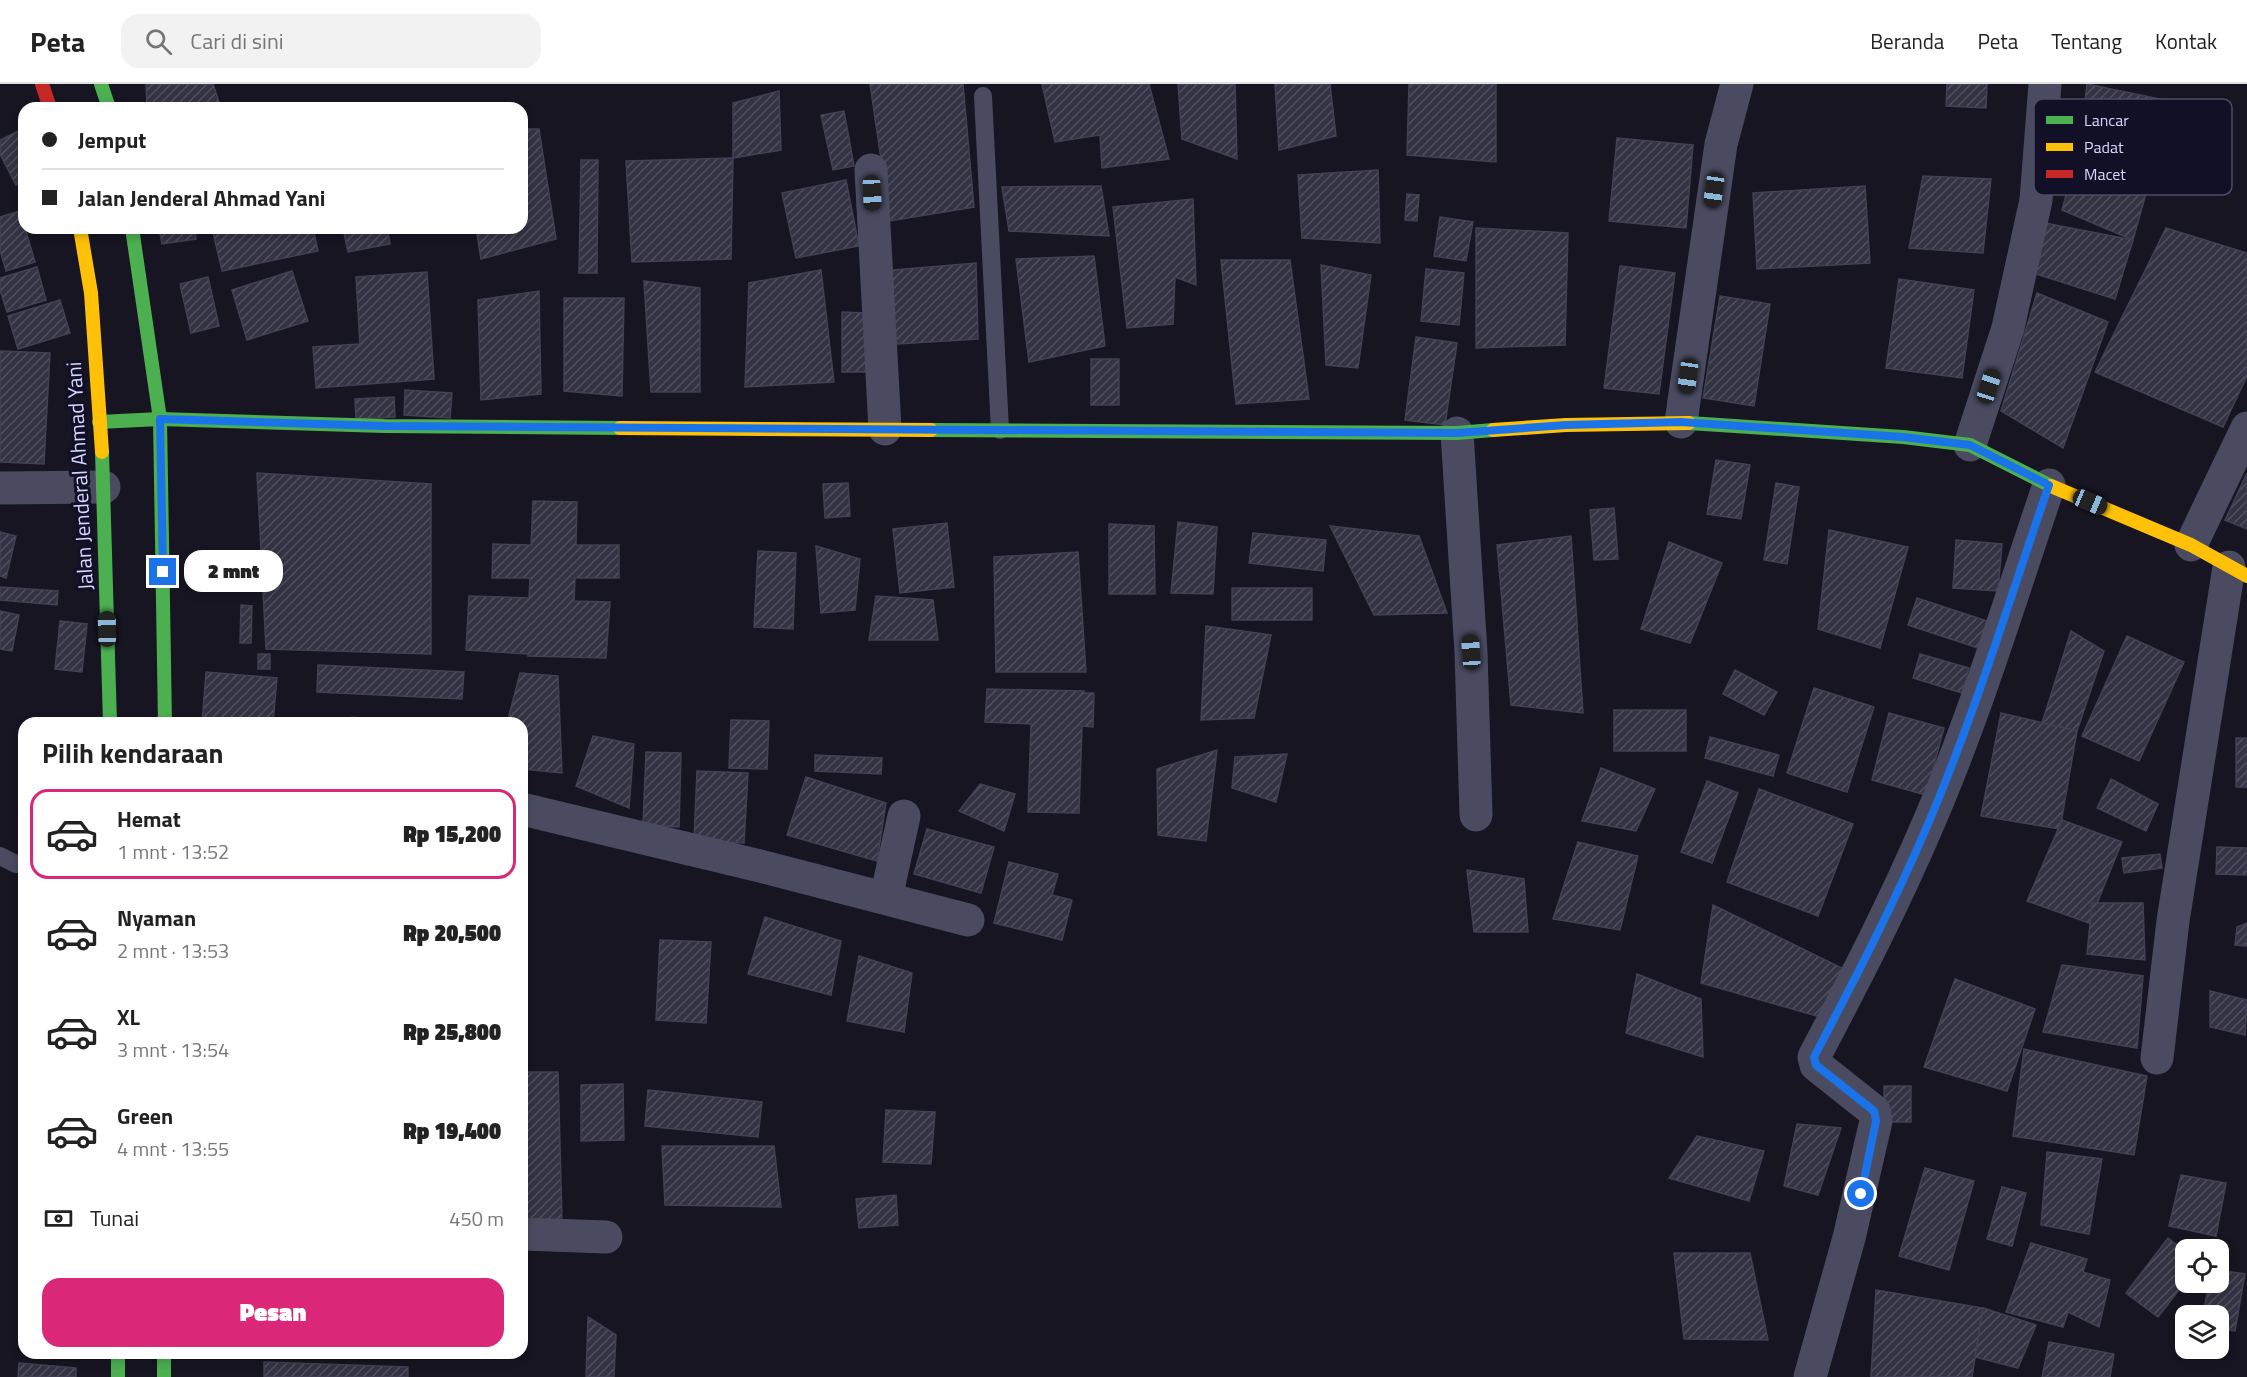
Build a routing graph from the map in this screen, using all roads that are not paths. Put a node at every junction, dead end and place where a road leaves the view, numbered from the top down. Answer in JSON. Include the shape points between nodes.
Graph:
{"nodes":[{"id":1,"x":42,"y":84,"type":"edge"},
{"id":2,"x":101,"y":84,"type":"edge"},
{"id":3,"x":1737,"y":84,"type":"edge"},
{"id":4,"x":2045,"y":84,"type":"edge"},
{"id":5,"x":983,"y":96,"type":"dead end"},
{"id":6,"x":2044,"y":99,"type":"edge"},
{"id":7,"x":48,"y":102,"type":"edge"},
{"id":8,"x":107,"y":102,"type":"edge"},
{"id":9,"x":871,"y":170,"type":"dead end"},
{"id":10,"x":2036,"y":195,"type":"edge"},
{"id":11,"x":81,"y":234,"type":"edge"},
{"id":12,"x":133,"y":234,"type":"edge"},
{"id":13,"x":160,"y":419,"type":"junction"},
{"id":14,"x":99,"y":422,"type":"junction"},
{"id":15,"x":1681,"y":422,"type":"junction"},
{"id":16,"x":2247,"y":428,"type":"edge"},
{"id":17,"x":885,"y":429,"type":"junction"},
{"id":18,"x":1000,"y":430,"type":"junction"},
{"id":19,"x":1457,"y":433,"type":"junction"},
{"id":20,"x":1970,"y":445,"type":"junction"},
{"id":21,"x":2049,"y":485,"type":"junction"},
{"id":22,"x":104,"y":487,"type":"junction"},
{"id":23,"x":0,"y":488,"type":"edge"},
{"id":24,"x":2191,"y":545,"type":"junction"},
{"id":25,"x":2238,"y":572,"type":"edge"},
{"id":26,"x":110,"y":717,"type":"edge"},
{"id":27,"x":165,"y":717,"type":"edge"},
{"id":28,"x":528,"y":809,"type":"edge"},
{"id":29,"x":1476,"y":815,"type":"dead end"},
{"id":30,"x":904,"y":816,"type":"dead end"},
{"id":31,"x":0,"y":856,"type":"edge"},
{"id":32,"x":18,"y":864,"type":"edge"},
{"id":33,"x":886,"y":898,"type":"junction"},
{"id":34,"x":968,"y":920,"type":"dead end"},
{"id":35,"x":2157,"y":1058,"type":"dead end"},
{"id":36,"x":528,"y":1234,"type":"edge"},
{"id":37,"x":606,"y":1237,"type":"dead end"},
{"id":38,"x":118,"y":1359,"type":"edge"},
{"id":39,"x":164,"y":1359,"type":"edge"},
{"id":40,"x":118,"y":1377,"type":"edge"},
{"id":41,"x":164,"y":1377,"type":"edge"},
{"id":42,"x":1810,"y":1377,"type":"edge"}],
"edges":[{"from":1,"to":7,"type":"main road"},
{"from":2,"to":8,"type":"main road"},
{"from":3,"to":15,"type":"street","via":[[1721,144]]},
{"from":4,"to":6,"type":"street"},
{"from":5,"to":18,"type":"lane"},
{"from":9,"to":17,"type":"street"},
{"from":10,"to":20,"type":"street","via":[[2008,328]]},
{"from":11,"to":14,"type":"main road","name":"Jalan Jenderal Ahmad Yani","via":[[91,293]]},
{"from":12,"to":13,"type":"main road"},
{"from":13,"to":14,"type":"main road"},
{"from":13,"to":17,"type":"main road","via":[[384,426]]},
{"from":13,"to":27,"type":"main road"},
{"from":14,"to":22,"type":"main road","name":"Jalan Jenderal Ahmad Yani"},
{"from":15,"to":19,"type":"main road"},
{"from":15,"to":20,"type":"main road"},
{"from":16,"to":24,"type":"street"},
{"from":17,"to":18,"type":"main road"},
{"from":18,"to":19,"type":"main road"},
{"from":19,"to":29,"type":"street","via":[[1471,652]]},
{"from":20,"to":21,"type":"main road"},
{"from":21,"to":24,"type":"main road"},
{"from":21,"to":42,"type":"street","via":[[1928,824],[1814,1057],[1816,1065],[1874,1111],[1876,1121],[1849,1238]]},
{"from":22,"to":23,"type":"street"},
{"from":22,"to":26,"type":"main road","name":"Jalan Jenderal Ahmad Yani"},
{"from":24,"to":25,"type":"main road"},
{"from":25,"to":35,"type":"street","via":[[2173,921]]},
{"from":28,"to":33,"type":"street"},
{"from":30,"to":33,"type":"street"},
{"from":31,"to":32,"type":"lane"},
{"from":33,"to":34,"type":"street"},
{"from":36,"to":37,"type":"street"},
{"from":38,"to":40,"type":"main road"},
{"from":39,"to":41,"type":"main road"}]}
